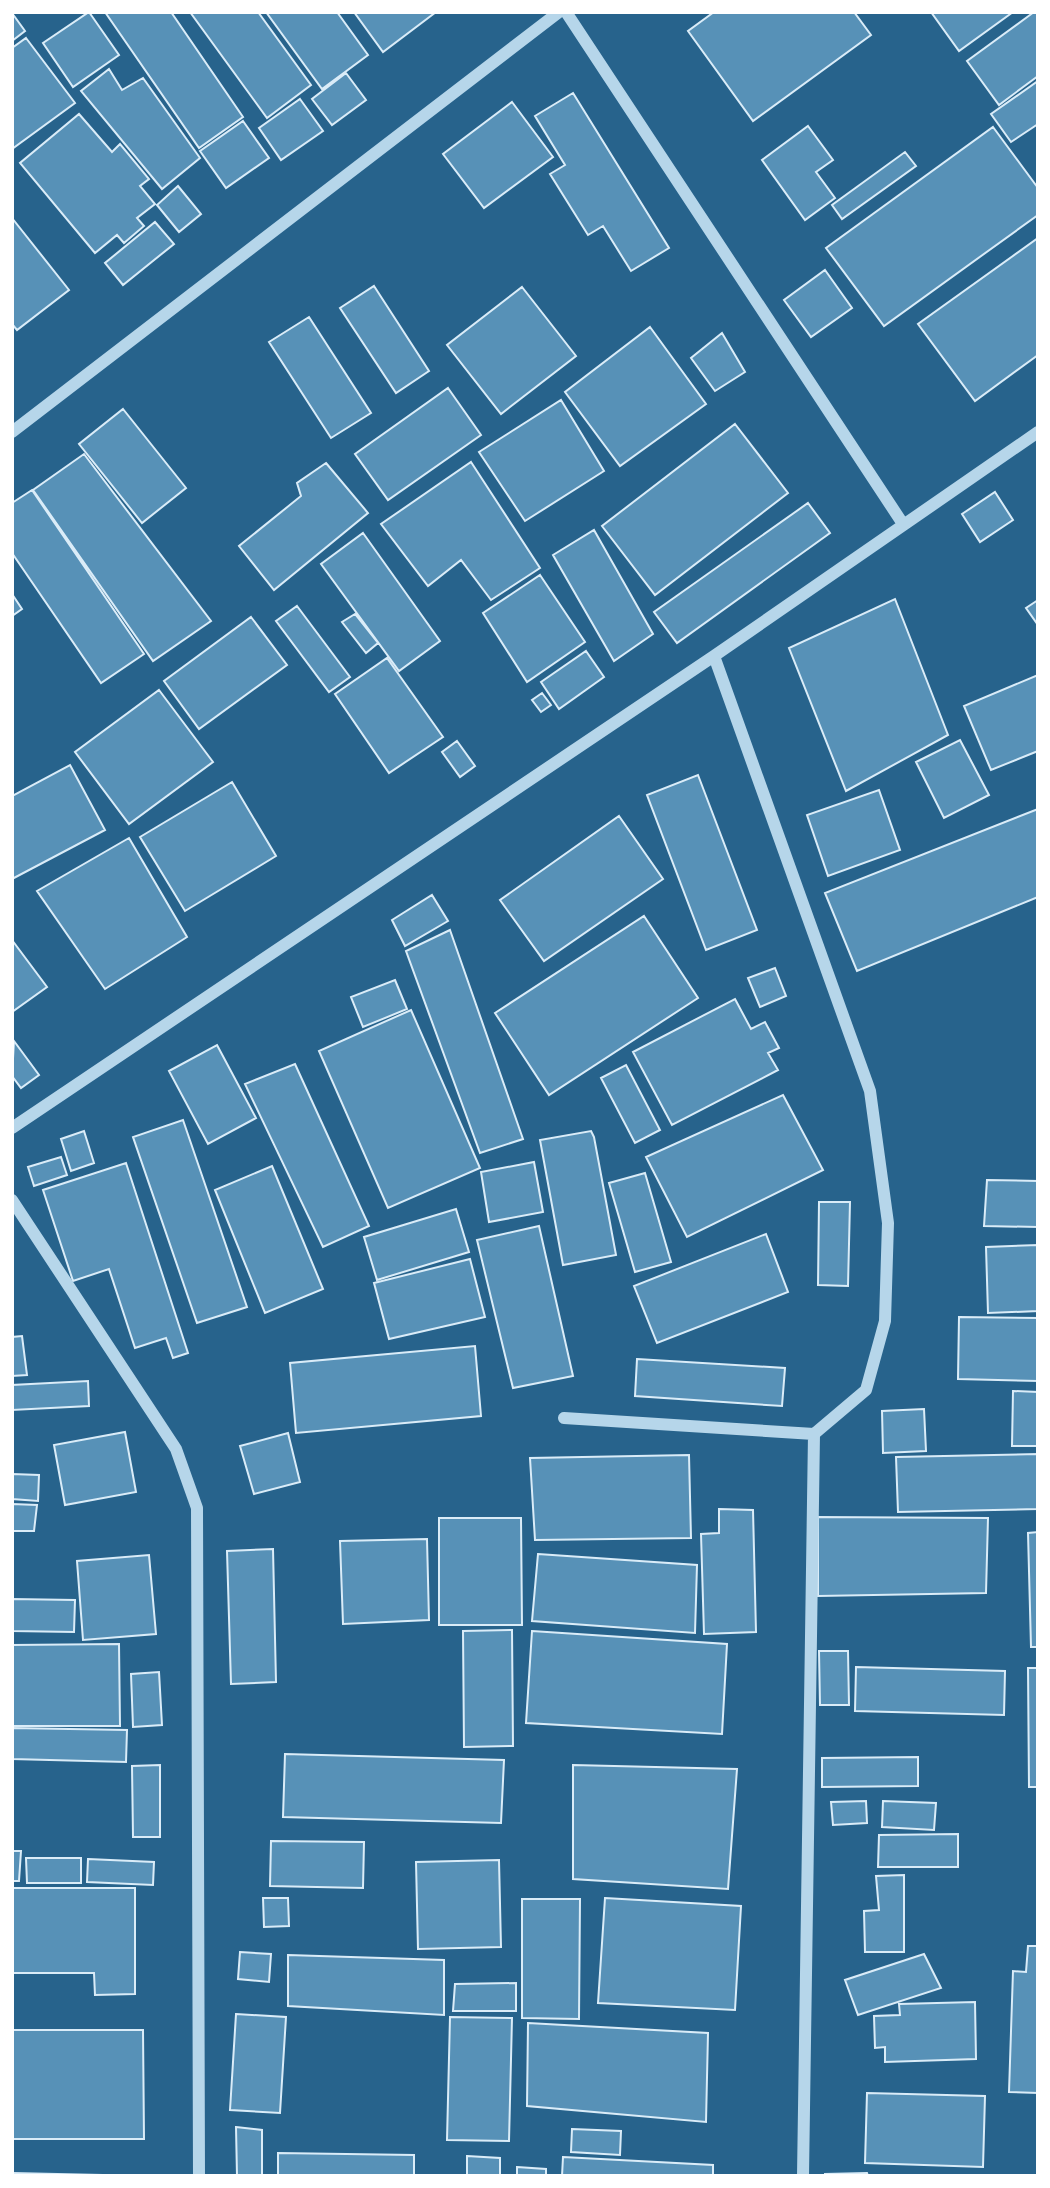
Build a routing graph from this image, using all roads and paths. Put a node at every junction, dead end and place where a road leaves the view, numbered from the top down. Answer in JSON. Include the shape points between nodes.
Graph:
{"nodes":[{"id":1,"x":559,"y":12,"type":"edge"},
{"id":2,"x":566,"y":12,"type":"edge"},
{"id":3,"x":12,"y":432,"type":"edge"},
{"id":4,"x":1038,"y":432,"type":"edge"},
{"id":5,"x":903,"y":524,"type":"junction"},
{"id":6,"x":714,"y":656,"type":"junction"},
{"id":7,"x":12,"y":1128,"type":"edge"},
{"id":8,"x":12,"y":1200,"type":"edge"},
{"id":9,"x":564,"y":1418,"type":"dead end"},
{"id":10,"x":814,"y":1434,"type":"junction"},
{"id":11,"x":199,"y":2176,"type":"edge"},
{"id":12,"x":803,"y":2176,"type":"edge"}],
"edges":[{"from":1,"to":3,"type":"street"},
{"from":2,"to":5,"type":"street"},
{"from":4,"to":5,"type":"street"},
{"from":5,"to":6,"type":"street"},
{"from":6,"to":7,"type":"street"},
{"from":6,"to":10,"type":"street","via":[[870,1091],[888,1223],[885,1321],[866,1390]]},
{"from":8,"to":11,"type":"street","via":[[176,1449],[197,1508]]},
{"from":9,"to":10,"type":"street"},
{"from":10,"to":12,"type":"street"}]}
